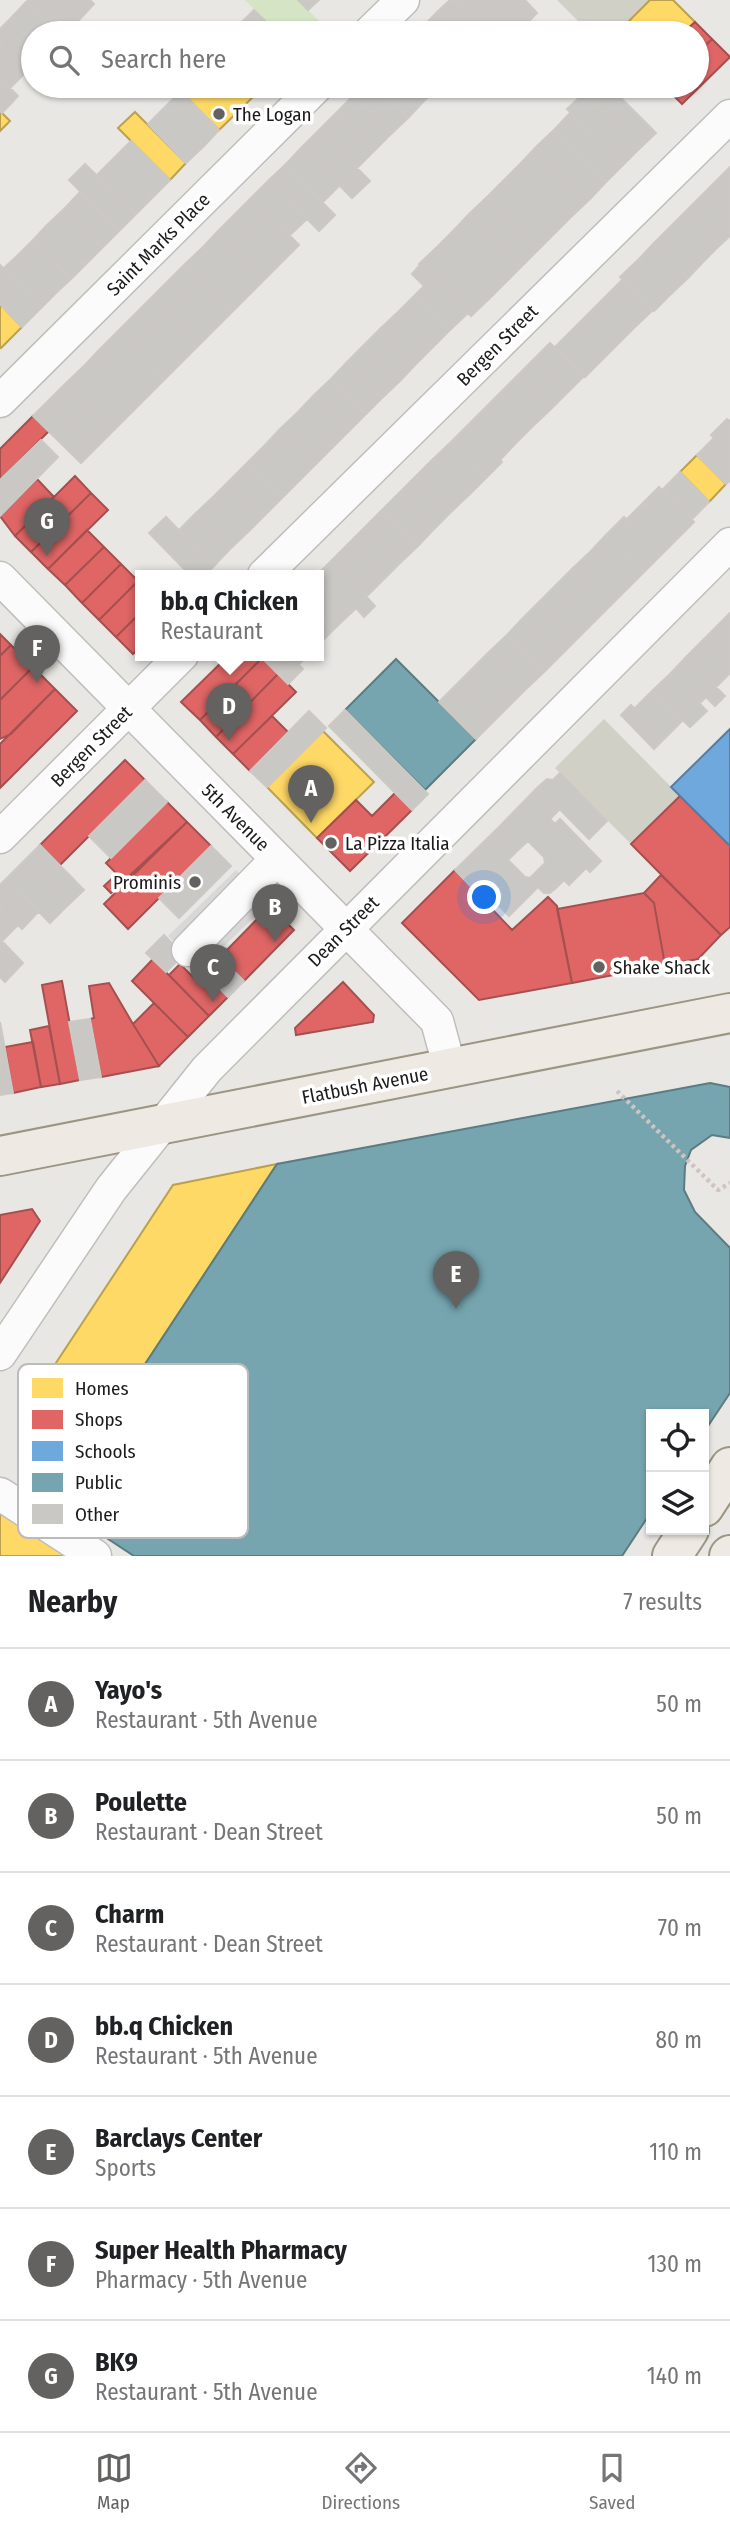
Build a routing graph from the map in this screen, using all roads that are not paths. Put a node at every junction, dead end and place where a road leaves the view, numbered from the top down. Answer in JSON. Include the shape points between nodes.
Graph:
{"nodes":[{"id":1,"x":403,"y":0,"type":"edge"},
{"id":2,"x":381,"y":21,"type":"edge"},
{"id":3,"x":305,"y":98,"type":"edge"},
{"id":4,"x":730,"y":116,"type":"edge"},
{"id":5,"x":0,"y":401,"type":"edge"},
{"id":6,"x":730,"y":544,"type":"edge"},
{"id":7,"x":269,"y":570,"type":"edge"},
{"id":8,"x":0,"y":578,"type":"edge"},
{"id":9,"x":176,"y":661,"type":"edge"},
{"id":10,"x":128,"y":708,"type":"junction"},
{"id":11,"x":0,"y":837,"type":"edge"},
{"id":12,"x":277,"y":859,"type":"junction"},
{"id":13,"x":346,"y":929,"type":"junction"},
{"id":14,"x":188,"y":950,"type":"dead end"},
{"id":15,"x":730,"y":1013,"type":"edge"},
{"id":16,"x":450,"y":1069,"type":"junction"},
{"id":17,"x":161,"y":1125,"type":"junction"},
{"id":18,"x":0,"y":1156,"type":"edge"},
{"id":19,"x":0,"y":1354,"type":"edge"},
{"id":20,"x":730,"y":1467,"type":"edge"},
{"id":21,"x":0,"y":1494,"type":"edge"},
{"id":22,"x":709,"y":1499,"type":"edge"},
{"id":23,"x":18,"y":1509,"type":"edge"},
{"id":24,"x":686,"y":1535,"type":"edge"},
{"id":25,"x":64,"y":1538,"type":"edge"},
{"id":26,"x":95,"y":1556,"type":"edge"},
{"id":27,"x":672,"y":1556,"type":"edge"}],
"edges":[{"from":1,"to":2,"type":"street"},
{"from":3,"to":5,"type":"street","name":"Saint Marks Place"},
{"from":4,"to":7,"type":"street","name":"Bergen Street"},
{"from":6,"to":13,"type":"street","name":"Dean Street"},
{"from":8,"to":10,"type":"street","name":"5th Avenue"},
{"from":9,"to":10,"type":"street","name":"Bergen Street"},
{"from":10,"to":11,"type":"street","name":"Bergen Street"},
{"from":10,"to":12,"type":"street","name":"5th Avenue"},
{"from":12,"to":13,"type":"street","name":"5th Avenue"},
{"from":12,"to":14,"type":"street"},
{"from":13,"to":16,"type":"street","name":"5th Avenue","via":[[436,1021]]},
{"from":13,"to":17,"type":"street","name":"Dean Street","via":[[207,1069]]},
{"from":15,"to":16,"type":"main road","name":"Flatbush Avenue"},
{"from":16,"to":17,"type":"main road","name":"Flatbush Avenue"},
{"from":17,"to":18,"type":"main road","name":"Flatbush Avenue"},
{"from":17,"to":19,"type":"street","name":"Dean Street","via":[[111,1189]]},
{"from":20,"to":22,"type":"main road"},
{"from":21,"to":23,"type":"street"},
{"from":24,"to":27,"type":"main road"},
{"from":25,"to":26,"type":"street"}]}
